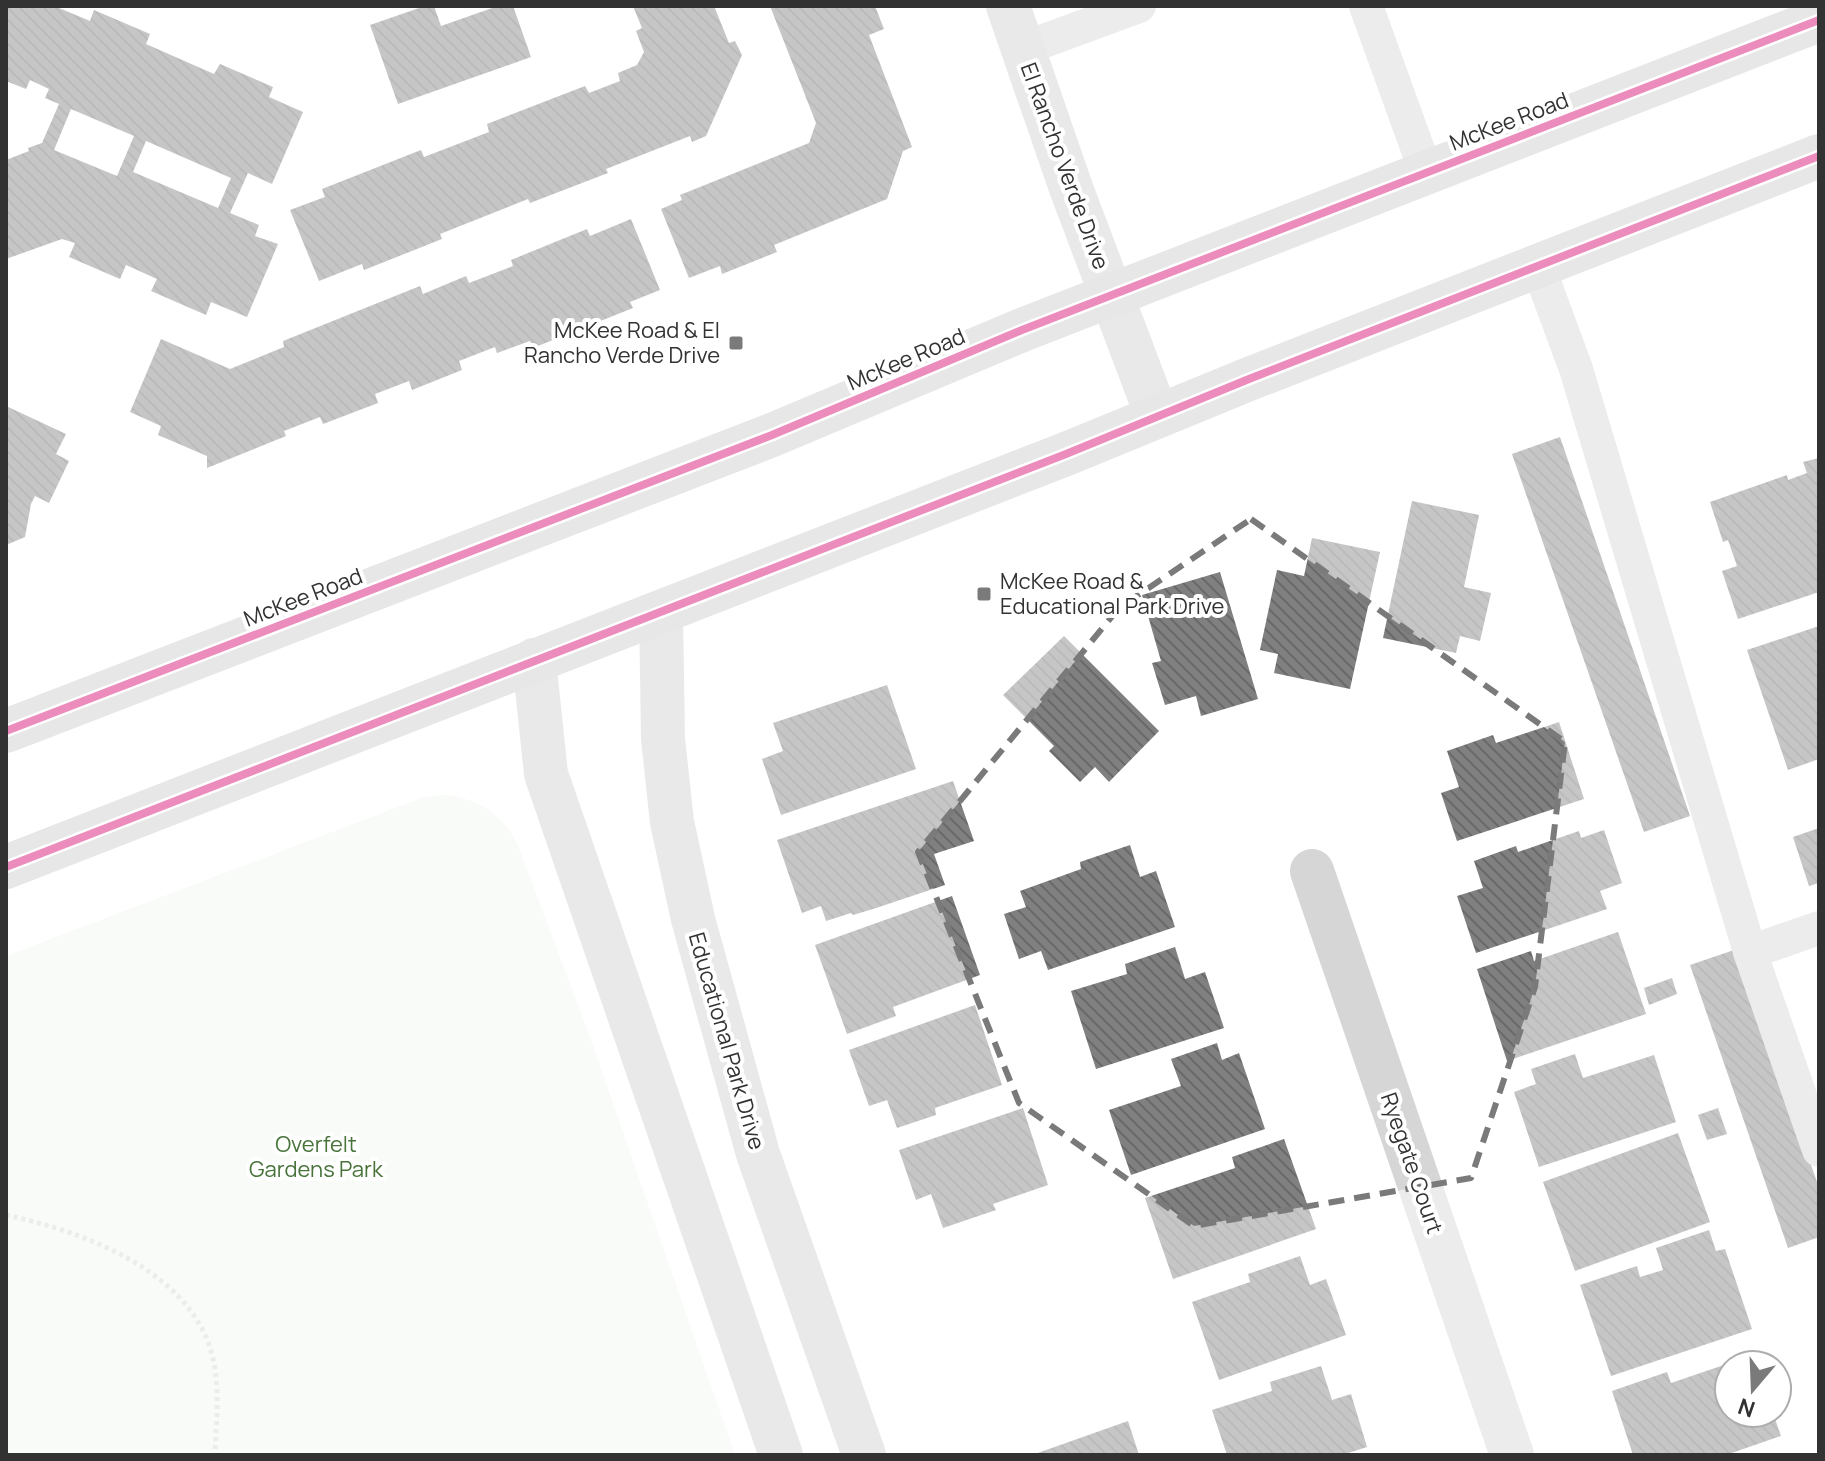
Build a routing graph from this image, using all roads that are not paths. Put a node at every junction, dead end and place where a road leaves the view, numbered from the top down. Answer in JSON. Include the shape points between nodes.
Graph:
{"nodes":[{"id":1,"x":1008,"y":6,"type":"edge"},
{"id":2,"x":1139,"y":6,"type":"edge"},
{"id":3,"x":1366,"y":6,"type":"edge"},
{"id":4,"x":1819,"y":20,"type":"edge"},
{"id":5,"x":1022,"y":49,"type":"junction"},
{"id":6,"x":1819,"y":156,"type":"edge"},
{"id":7,"x":1426,"y":172,"type":"junction"},
{"id":8,"x":1538,"y":266,"type":"junction"},
{"id":9,"x":1111,"y":295,"type":"junction"},
{"id":10,"x":1157,"y":416,"type":"junction"},
{"id":11,"x":661,"y":612,"type":"junction"},
{"id":12,"x":534,"y":660,"type":"junction"},
{"id":13,"x":6,"y":731,"type":"edge"},
{"id":14,"x":6,"y":867,"type":"edge"},
{"id":15,"x":1312,"y":871,"type":"dead end"},
{"id":16,"x":1819,"y":928,"type":"edge"},
{"id":17,"x":1750,"y":952,"type":"junction"},
{"id":18,"x":1817,"y":1140,"type":"edge"},
{"id":19,"x":781,"y":1455,"type":"edge"},
{"id":20,"x":864,"y":1455,"type":"edge"},
{"id":21,"x":1512,"y":1455,"type":"edge"}],
"edges":[{"from":1,"to":5,"type":"street","name":"El Rancho Verde Drive"},
{"from":2,"to":5,"type":"lane"},
{"from":3,"to":7,"type":"lane"},
{"from":4,"to":7,"type":"main road","name":"McKee Road"},
{"from":5,"to":9,"type":"street","name":"El Rancho Verde Drive"},
{"from":6,"to":8,"type":"main road"},
{"from":7,"to":9,"type":"main road","name":"McKee Road"},
{"from":8,"to":10,"type":"main road"},
{"from":8,"to":17,"type":"lane","via":[[1576,369]]},
{"from":9,"to":10,"type":"street","name":"El Rancho Verde Drive"},
{"from":9,"to":13,"type":"main road","name":"McKee Road","via":[[772,435]]},
{"from":10,"to":11,"type":"main road"},
{"from":11,"to":12,"type":"main road"},
{"from":11,"to":20,"type":"street","name":"Educational Park Drive","via":[[663,739],[672,822],[693,919],[758,1154]]},
{"from":12,"to":14,"type":"main road"},
{"from":12,"to":19,"type":"street","via":[[546,774]]},
{"from":15,"to":21,"type":"street","name":"Ryegate Court"},
{"from":16,"to":17,"type":"lane"},
{"from":17,"to":18,"type":"lane"}]}
